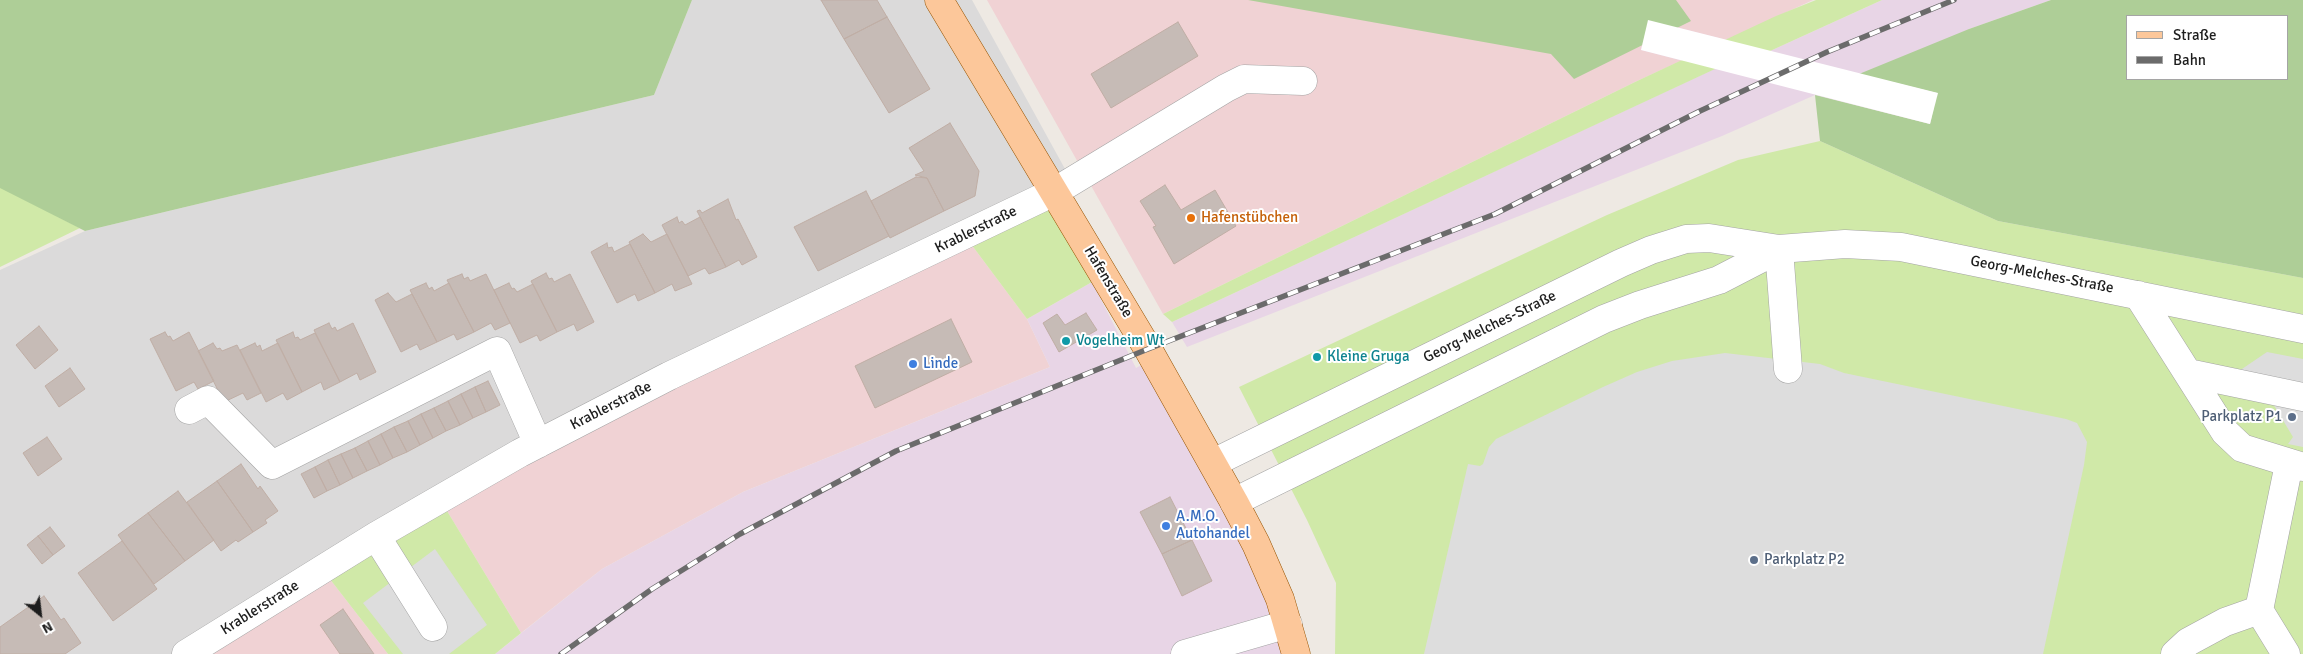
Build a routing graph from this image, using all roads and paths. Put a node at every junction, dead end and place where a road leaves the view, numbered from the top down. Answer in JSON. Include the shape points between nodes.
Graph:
{"nodes":[{"id":1,"x":939,"y":0,"type":"edge"},
{"id":2,"x":1303,"y":81,"type":"dead end"},
{"id":3,"x":1054,"y":192,"type":"junction"},
{"id":4,"x":1779,"y":249,"type":"junction"},
{"id":5,"x":2138,"y":295,"type":"junction"},
{"id":6,"x":2303,"y":329,"type":"edge"},
{"id":7,"x":1788,"y":369,"type":"dead end"},
{"id":8,"x":2188,"y":373,"type":"junction"},
{"id":9,"x":2303,"y":397,"type":"edge"},
{"id":10,"x":189,"y":410,"type":"dead end"},
{"id":11,"x":538,"y":444,"type":"junction"},
{"id":12,"x":1213,"y":464,"type":"junction"},
{"id":13,"x":2296,"y":465,"type":"edge"},
{"id":14,"x":1234,"y":502,"type":"junction"},
{"id":15,"x":376,"y":536,"type":"junction"},
{"id":16,"x":2259,"y":610,"type":"junction"},
{"id":17,"x":1288,"y":624,"type":"junction"},
{"id":18,"x":433,"y":628,"type":"dead end"},
{"id":19,"x":186,"y":654,"type":"edge"},
{"id":20,"x":1185,"y":654,"type":"edge"},
{"id":21,"x":1296,"y":654,"type":"edge"},
{"id":22,"x":2175,"y":654,"type":"edge"},
{"id":23,"x":2286,"y":654,"type":"edge"}],
"edges":[{"from":1,"to":3,"type":"main road","name":"Hafenstraße"},
{"from":2,"to":3,"type":"street","name":"Krablerstraße","via":[[1244,79]]},
{"from":3,"to":11,"type":"street","name":"Krablerstraße","via":[[670,376]]},
{"from":3,"to":12,"type":"main road","name":"Hafenstraße"},
{"from":4,"to":5,"type":"street","name":"Georg-Melches-Straße","via":[[1845,244],[1901,247]]},
{"from":4,"to":7,"type":"street"},
{"from":4,"to":12,"type":"street","name":"Georg-Melches-Straße","via":[[1709,238],[1686,239],[1652,250]]},
{"from":4,"to":14,"type":"street","name":"Georg-Melches-Straße","via":[[1720,280],[1640,304],[1595,323]]},
{"from":5,"to":6,"type":"street","name":"Georg-Melches-Straße"},
{"from":5,"to":8,"type":"street"},
{"from":8,"to":9,"type":"street"},
{"from":8,"to":13,"type":"street","via":[[2225,432],[2242,448]]},
{"from":10,"to":11,"type":"street","via":[[208,400],[272,465],[497,351]]},
{"from":11,"to":15,"type":"street","name":"Krablerstraße"},
{"from":12,"to":14,"type":"main road","name":"Hafenstraße"},
{"from":13,"to":16,"type":"street"},
{"from":14,"to":17,"type":"main road","name":"Hafenstraße","via":[[1270,574]]},
{"from":15,"to":18,"type":"street"},
{"from":15,"to":19,"type":"street","name":"Krablerstraße"},
{"from":16,"to":22,"type":"street","via":[[2225,622],[2188,642]]},
{"from":16,"to":23,"type":"street"},
{"from":17,"to":20,"type":"street"},
{"from":17,"to":21,"type":"main road","name":"Hafenstraße"}]}
